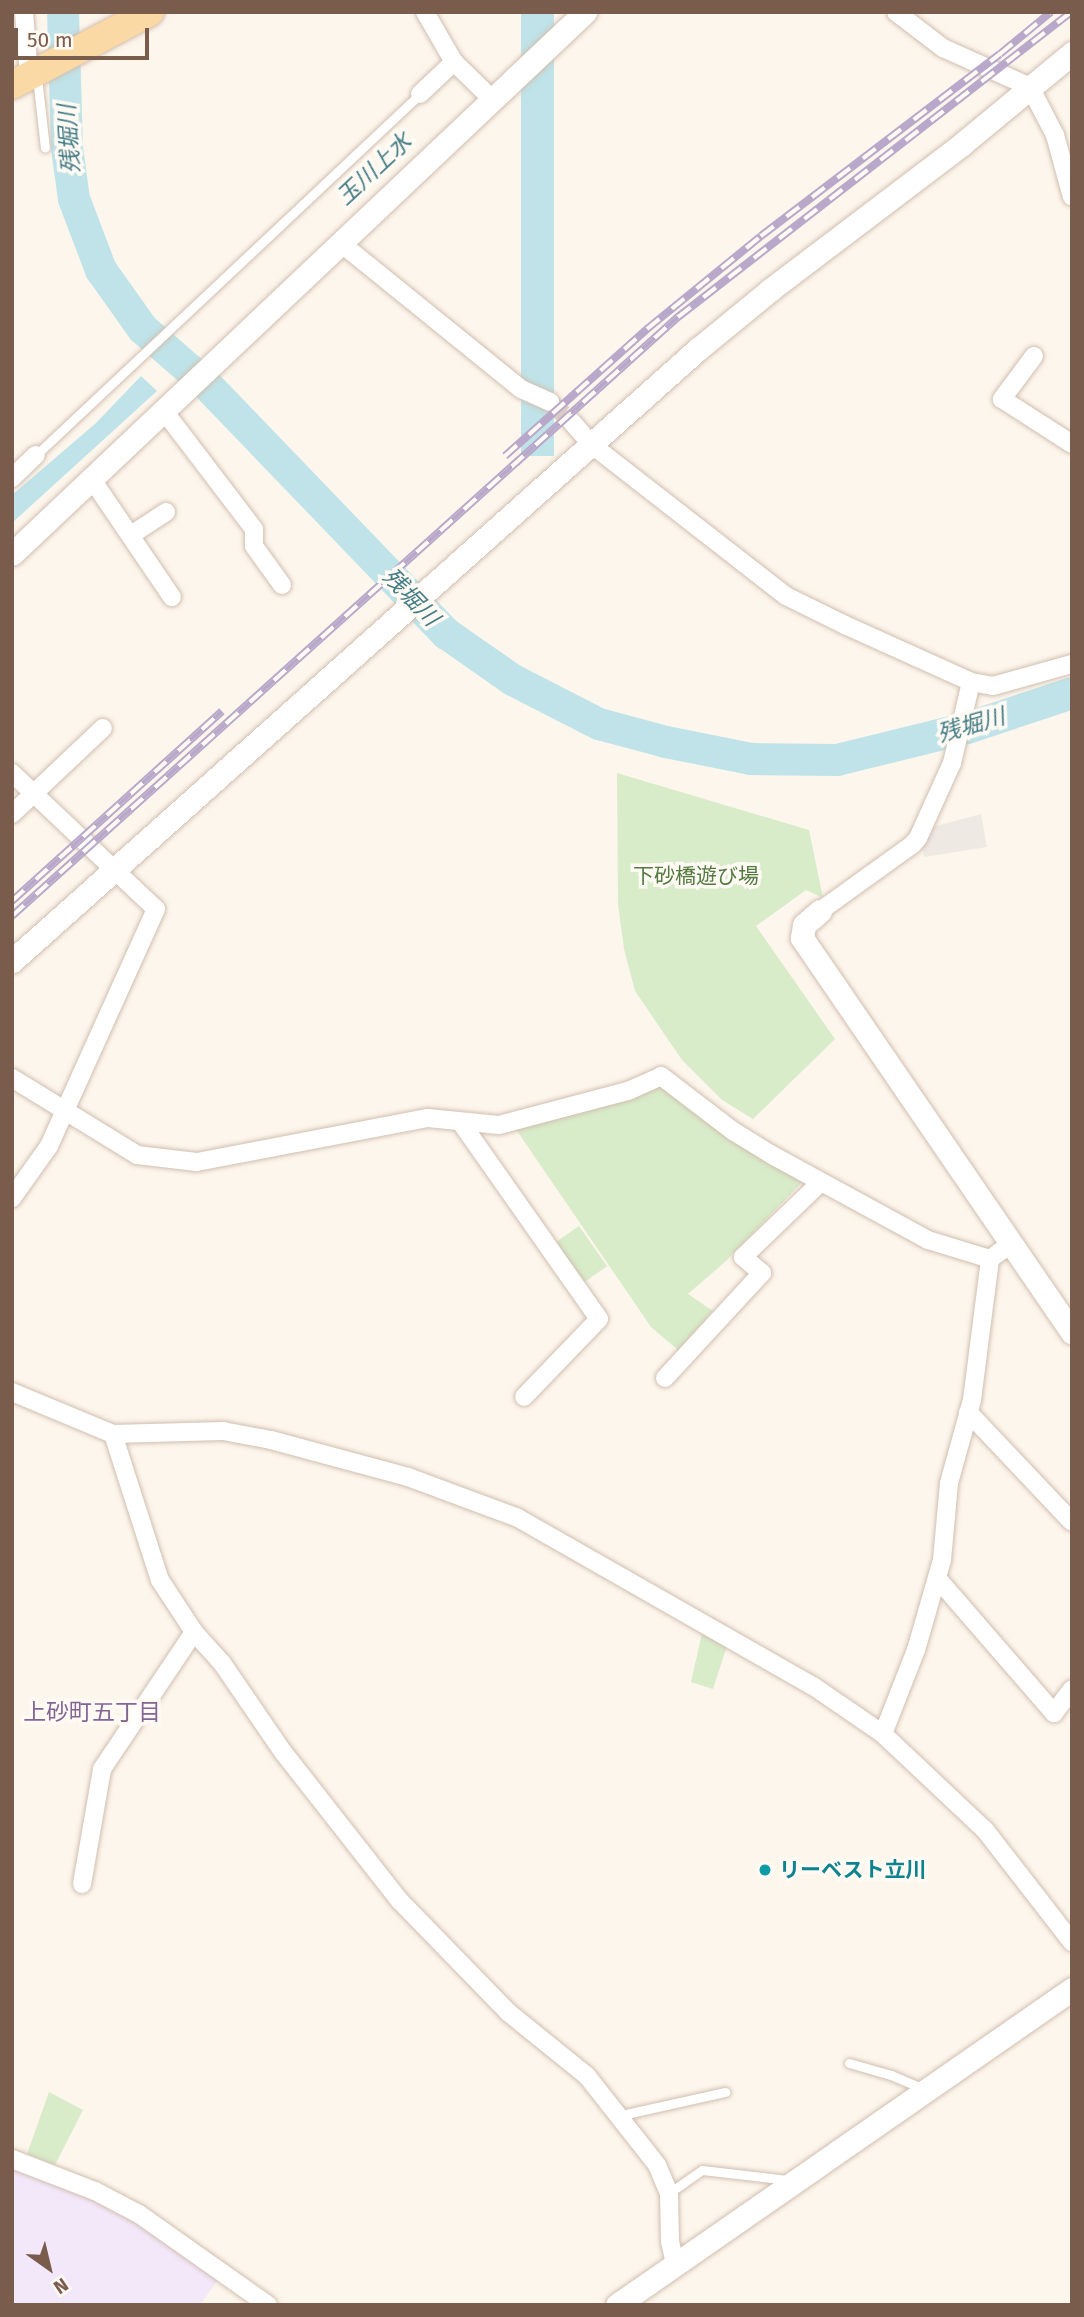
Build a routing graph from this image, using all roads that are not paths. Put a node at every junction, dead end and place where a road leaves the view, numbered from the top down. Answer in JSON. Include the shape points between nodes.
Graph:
{"nodes":[{"id":1,"x":24,"y":12,"type":"edge"},
{"id":2,"x":150,"y":12,"type":"edge"},
{"id":3,"x":425,"y":12,"type":"edge"},
{"id":4,"x":585,"y":12,"type":"edge"},
{"id":5,"x":895,"y":12,"type":"edge"},
{"id":6,"x":1072,"y":53,"type":"edge"},
{"id":7,"x":457,"y":65,"type":"junction"},
{"id":8,"x":30,"y":75,"type":"edge"},
{"id":9,"x":1030,"y":87,"type":"junction"},
{"id":10,"x":485,"y":93,"type":"junction"},
{"id":11,"x":420,"y":94,"type":"joint"},
{"id":12,"x":45,"y":148,"type":"dead end"},
{"id":13,"x":1072,"y":197,"type":"edge"},
{"id":14,"x":342,"y":244,"type":"junction"},
{"id":15,"x":1034,"y":356,"type":"dead end"},
{"id":16,"x":550,"y":402,"type":"tunnel mouth"},
{"id":17,"x":171,"y":404,"type":"junction"},
{"id":18,"x":571,"y":421,"type":"tunnel mouth"},
{"id":19,"x":1072,"y":444,"type":"edge"},
{"id":20,"x":592,"y":445,"type":"junction"},
{"id":21,"x":36,"y":455,"type":"joint"},
{"id":22,"x":13,"y":476,"type":"edge"},
{"id":23,"x":91,"y":478,"type":"junction"},
{"id":24,"x":166,"y":512,"type":"dead end"},
{"id":25,"x":131,"y":535,"type":"junction"},
{"id":26,"x":12,"y":554,"type":"edge"},
{"id":27,"x":282,"y":585,"type":"dead end"},
{"id":28,"x":172,"y":597,"type":"dead end"},
{"id":29,"x":1072,"y":664,"type":"edge"},
{"id":30,"x":971,"y":682,"type":"junction"},
{"id":31,"x":103,"y":729,"type":"dead end"},
{"id":32,"x":12,"y":772,"type":"edge"},
{"id":33,"x":34,"y":793,"type":"junction"},
{"id":34,"x":12,"y":814,"type":"edge"},
{"id":35,"x":115,"y":870,"type":"junction"},
{"id":36,"x":820,"y":911,"type":"joint"},
{"id":37,"x":12,"y":961,"type":"edge"},
{"id":38,"x":12,"y":1078,"type":"edge"},
{"id":39,"x":65,"y":1111,"type":"junction"},
{"id":40,"x":462,"y":1124,"type":"junction"},
{"id":41,"x":821,"y":1182,"type":"junction"},
{"id":42,"x":12,"y":1198,"type":"edge"},
{"id":43,"x":1011,"y":1244,"type":"junction"},
{"id":44,"x":990,"y":1259,"type":"junction"},
{"id":45,"x":1072,"y":1333,"type":"edge"},
{"id":46,"x":665,"y":1378,"type":"dead end"},
{"id":47,"x":12,"y":1392,"type":"edge"},
{"id":48,"x":524,"y":1397,"type":"dead end"},
{"id":49,"x":968,"y":1412,"type":"junction"},
{"id":50,"x":113,"y":1434,"type":"junction"},
{"id":51,"x":1072,"y":1522,"type":"edge"},
{"id":52,"x":937,"y":1578,"type":"junction"},
{"id":53,"x":194,"y":1632,"type":"junction"},
{"id":54,"x":1072,"y":1689,"type":"edge"},
{"id":55,"x":883,"y":1734,"type":"junction"},
{"id":56,"x":82,"y":1884,"type":"dead end"},
{"id":57,"x":1072,"y":1942,"type":"edge"},
{"id":58,"x":1072,"y":1989,"type":"edge"},
{"id":59,"x":849,"y":2063,"type":"dead end"},
{"id":60,"x":926,"y":2090,"type":"junction"},
{"id":61,"x":725,"y":2092,"type":"dead end"},
{"id":62,"x":617,"y":2116,"type":"junction"},
{"id":63,"x":12,"y":2159,"type":"edge"},
{"id":64,"x":794,"y":2181,"type":"junction"},
{"id":65,"x":669,"y":2193,"type":"junction"},
{"id":66,"x":675,"y":2264,"type":"junction"},
{"id":67,"x":268,"y":2305,"type":"edge"},
{"id":68,"x":617,"y":2305,"type":"edge"}],
"edges":[{"from":1,"to":8,"type":"street"},
{"from":2,"to":8,"type":"main road"},
{"from":3,"to":7,"type":"street"},
{"from":4,"to":10,"type":"street"},
{"from":5,"to":9,"type":"street","via":[[943,48]]},
{"from":6,"to":9,"type":"street"},
{"from":7,"to":10,"type":"street"},
{"from":7,"to":11,"type":"street"},
{"from":8,"to":12,"type":"lane"},
{"from":9,"to":13,"type":"street","via":[[1055,135]]},
{"from":9,"to":20,"type":"street","via":[[770,290]]},
{"from":10,"to":14,"type":"street"},
{"from":11,"to":21,"type":"lane"},
{"from":14,"to":16,"type":"street","via":[[521,389]]},
{"from":14,"to":17,"type":"street"},
{"from":15,"to":19,"type":"street","via":[[1002,399]]},
{"from":17,"to":23,"type":"street"},
{"from":17,"to":27,"type":"street","via":[[254,529],[254,546]]},
{"from":18,"to":20,"type":"street"},
{"from":20,"to":30,"type":"street","via":[[786,596]]},
{"from":20,"to":35,"type":"street"},
{"from":21,"to":22,"type":"street"},
{"from":23,"to":25,"type":"street"},
{"from":23,"to":26,"type":"street"},
{"from":24,"to":25,"type":"street"},
{"from":25,"to":28,"type":"street"},
{"from":29,"to":30,"type":"street","via":[[993,686]]},
{"from":30,"to":36,"type":"street","via":[[955,754],[912,845]]},
{"from":31,"to":33,"type":"street"},
{"from":32,"to":33,"type":"street"},
{"from":33,"to":34,"type":"street"},
{"from":33,"to":35,"type":"street"},
{"from":35,"to":37,"type":"street"},
{"from":35,"to":39,"type":"street","via":[[156,909]]},
{"from":36,"to":43,"type":"street","via":[[803,925],[802,938]]},
{"from":38,"to":39,"type":"street"},
{"from":39,"to":40,"type":"street","via":[[137,1156],[197,1162],[428,1118]]},
{"from":39,"to":42,"type":"street","via":[[43,1156]]},
{"from":40,"to":41,"type":"street","via":[[499,1125],[628,1091],[661,1076],[733,1131]]},
{"from":40,"to":48,"type":"street","via":[[599,1319]]},
{"from":41,"to":44,"type":"street","via":[[928,1240]]},
{"from":41,"to":46,"type":"street","via":[[743,1258],[762,1273]]},
{"from":43,"to":44,"type":"street"},
{"from":43,"to":45,"type":"street"},
{"from":44,"to":49,"type":"street"},
{"from":47,"to":50,"type":"street"},
{"from":49,"to":51,"type":"street"},
{"from":49,"to":52,"type":"street","via":[[949,1483]]},
{"from":50,"to":53,"type":"street","via":[[160,1580]]},
{"from":50,"to":55,"type":"street","via":[[223,1431],[271,1440],[408,1477],[518,1518],[801,1679]]},
{"from":52,"to":54,"type":"street","via":[[1054,1713]]},
{"from":52,"to":55,"type":"street","via":[[916,1650]]},
{"from":53,"to":56,"type":"street","via":[[102,1769]]},
{"from":53,"to":62,"type":"street","via":[[400,1901],[509,2013],[587,2077]]},
{"from":55,"to":57,"type":"street","via":[[985,1830]]},
{"from":58,"to":60,"type":"street"},
{"from":59,"to":60,"type":"lane"},
{"from":60,"to":64,"type":"street"},
{"from":61,"to":62,"type":"lane"},
{"from":62,"to":65,"type":"street","via":[[657,2165]]},
{"from":63,"to":67,"type":"street","via":[[139,2214]]},
{"from":64,"to":65,"type":"lane","via":[[702,2170]]},
{"from":64,"to":66,"type":"street"},
{"from":65,"to":66,"type":"street"},
{"from":66,"to":68,"type":"street"}]}
